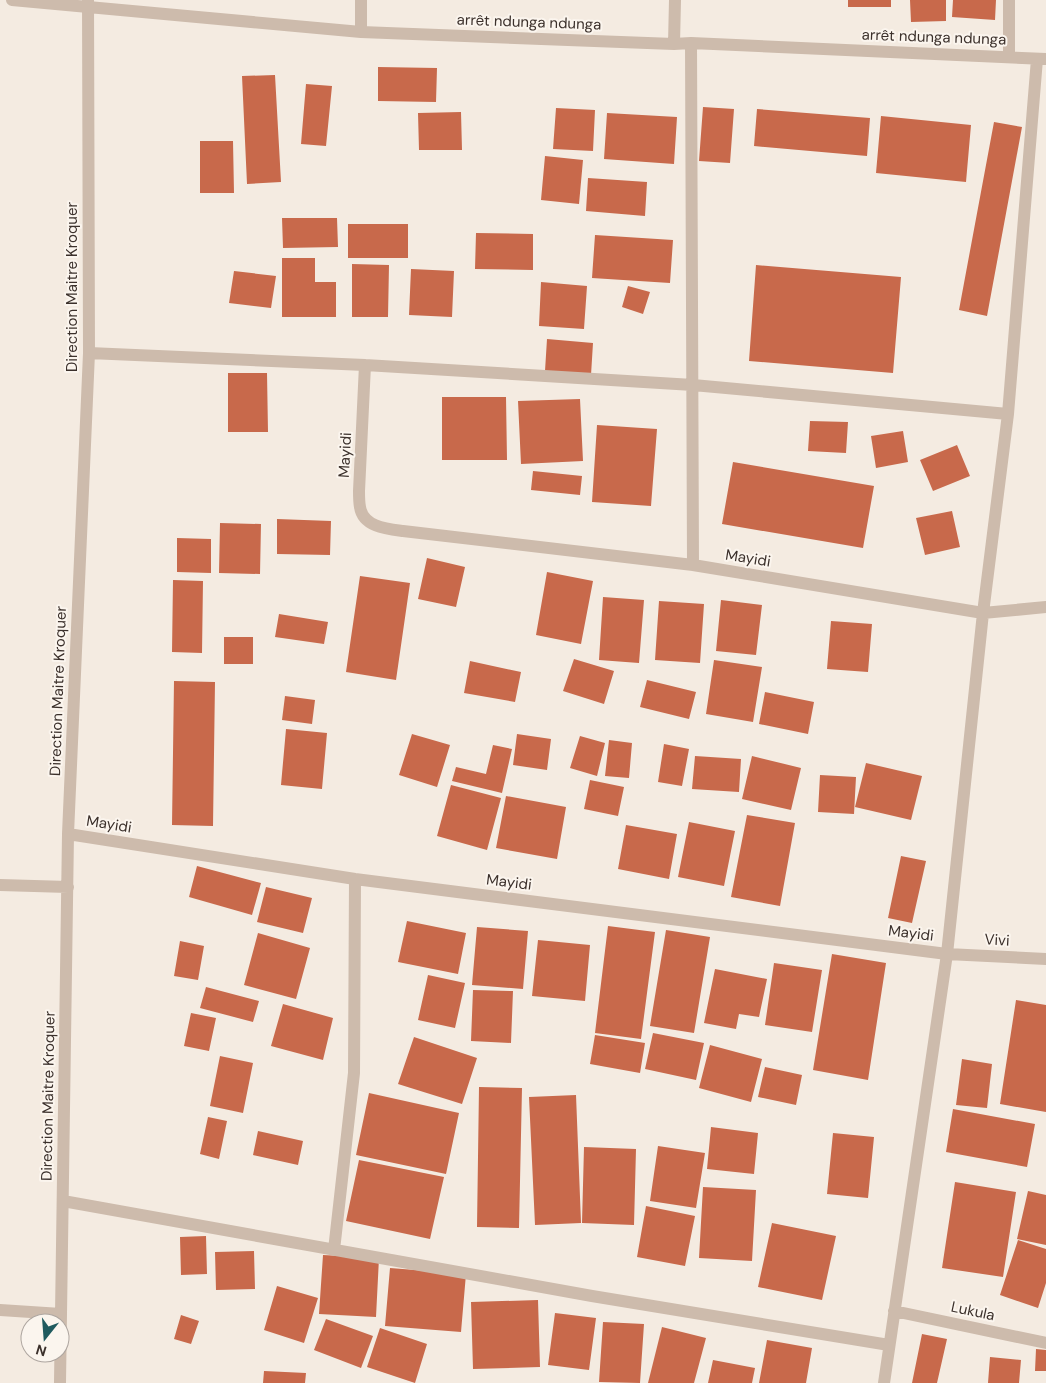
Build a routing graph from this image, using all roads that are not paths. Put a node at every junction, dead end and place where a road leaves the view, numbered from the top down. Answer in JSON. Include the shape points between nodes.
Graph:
{"nodes":[{"id":1,"x":12,"y":0,"type":"edge"},
{"id":2,"x":361,"y":0,"type":"edge"},
{"id":3,"x":675,"y":0,"type":"edge"},
{"id":4,"x":1009,"y":0,"type":"edge"},
{"id":5,"x":88,"y":3,"type":"edge"},
{"id":6,"x":361,"y":32,"type":"junction"},
{"id":7,"x":692,"y":43,"type":"junction"},
{"id":8,"x":674,"y":44,"type":"junction"},
{"id":9,"x":1009,"y":56,"type":"junction"},
{"id":10,"x":1041,"y":59,"type":"edge"},
{"id":11,"x":89,"y":353,"type":"junction"},
{"id":12,"x":365,"y":365,"type":"junction"},
{"id":13,"x":693,"y":385,"type":"junction"},
{"id":14,"x":1008,"y":414,"type":"junction"},
{"id":15,"x":693,"y":565,"type":"junction"},
{"id":16,"x":1046,"y":607,"type":"edge"},
{"id":17,"x":983,"y":613,"type":"junction"},
{"id":18,"x":68,"y":834,"type":"junction"},
{"id":19,"x":355,"y":879,"type":"junction"},
{"id":20,"x":0,"y":885,"type":"edge"},
{"id":21,"x":68,"y":887,"type":"junction"},
{"id":22,"x":947,"y":954,"type":"junction"},
{"id":23,"x":1046,"y":959,"type":"edge"},
{"id":24,"x":63,"y":1201,"type":"junction"},
{"id":25,"x":334,"y":1250,"type":"junction"},
{"id":26,"x":0,"y":1310,"type":"edge"},
{"id":27,"x":894,"y":1311,"type":"junction"},
{"id":28,"x":46,"y":1313,"type":"edge"},
{"id":29,"x":61,"y":1313,"type":"edge"},
{"id":30,"x":1046,"y":1343,"type":"edge"},
{"id":31,"x":889,"y":1345,"type":"junction"},
{"id":32,"x":60,"y":1363,"type":"edge"},
{"id":33,"x":60,"y":1383,"type":"edge"},
{"id":34,"x":884,"y":1383,"type":"edge"}],
"edges":[{"from":1,"to":5,"type":"street","name":"arrêt ndunga ndunga"},
{"from":2,"to":6,"type":"street"},
{"from":3,"to":8,"type":"street"},
{"from":4,"to":9,"type":"street"},
{"from":5,"to":6,"type":"street","name":"arrêt ndunga ndunga"},
{"from":5,"to":11,"type":"street","name":"Direction Maitre Kroquer"},
{"from":6,"to":8,"type":"street","name":"arrêt ndunga ndunga"},
{"from":7,"to":8,"type":"street","name":"arrêt ndunga ndunga"},
{"from":7,"to":9,"type":"street","name":"arrêt ndunga ndunga"},
{"from":7,"to":13,"type":"street"},
{"from":9,"to":10,"type":"street","name":"arrêt ndunga ndunga"},
{"from":10,"to":14,"type":"street"},
{"from":11,"to":12,"type":"street"},
{"from":11,"to":18,"type":"street","name":"Direction Maitre Kroquer"},
{"from":12,"to":13,"type":"street"},
{"from":12,"to":15,"type":"street","name":"Mayidi","via":[[359,491],[360,509],[369,522],[386,529]]},
{"from":13,"to":14,"type":"street"},
{"from":13,"to":15,"type":"street"},
{"from":14,"to":17,"type":"street"},
{"from":15,"to":17,"type":"street","name":"Mayidi"},
{"from":16,"to":17,"type":"street"},
{"from":17,"to":22,"type":"street"},
{"from":18,"to":19,"type":"street","name":"Mayidi"},
{"from":18,"to":21,"type":"street","name":"Direction Maitre Kroquer"},
{"from":19,"to":22,"type":"street","name":"Mayidi"},
{"from":19,"to":25,"type":"street","via":[[354,1073]]},
{"from":20,"to":21,"type":"street"},
{"from":21,"to":24,"type":"street","name":"Direction Maitre Kroquer"},
{"from":22,"to":23,"type":"street","name":"Vivi"},
{"from":22,"to":27,"type":"street"},
{"from":24,"to":25,"type":"street"},
{"from":24,"to":29,"type":"street","name":"Direction Maitre Kroquer"},
{"from":25,"to":31,"type":"street"},
{"from":26,"to":28,"type":"street"},
{"from":27,"to":30,"type":"street","name":"Lukula"},
{"from":27,"to":31,"type":"street"},
{"from":31,"to":34,"type":"street"},
{"from":32,"to":33,"type":"street","name":"Direction Maitre Kroquer"}]}
